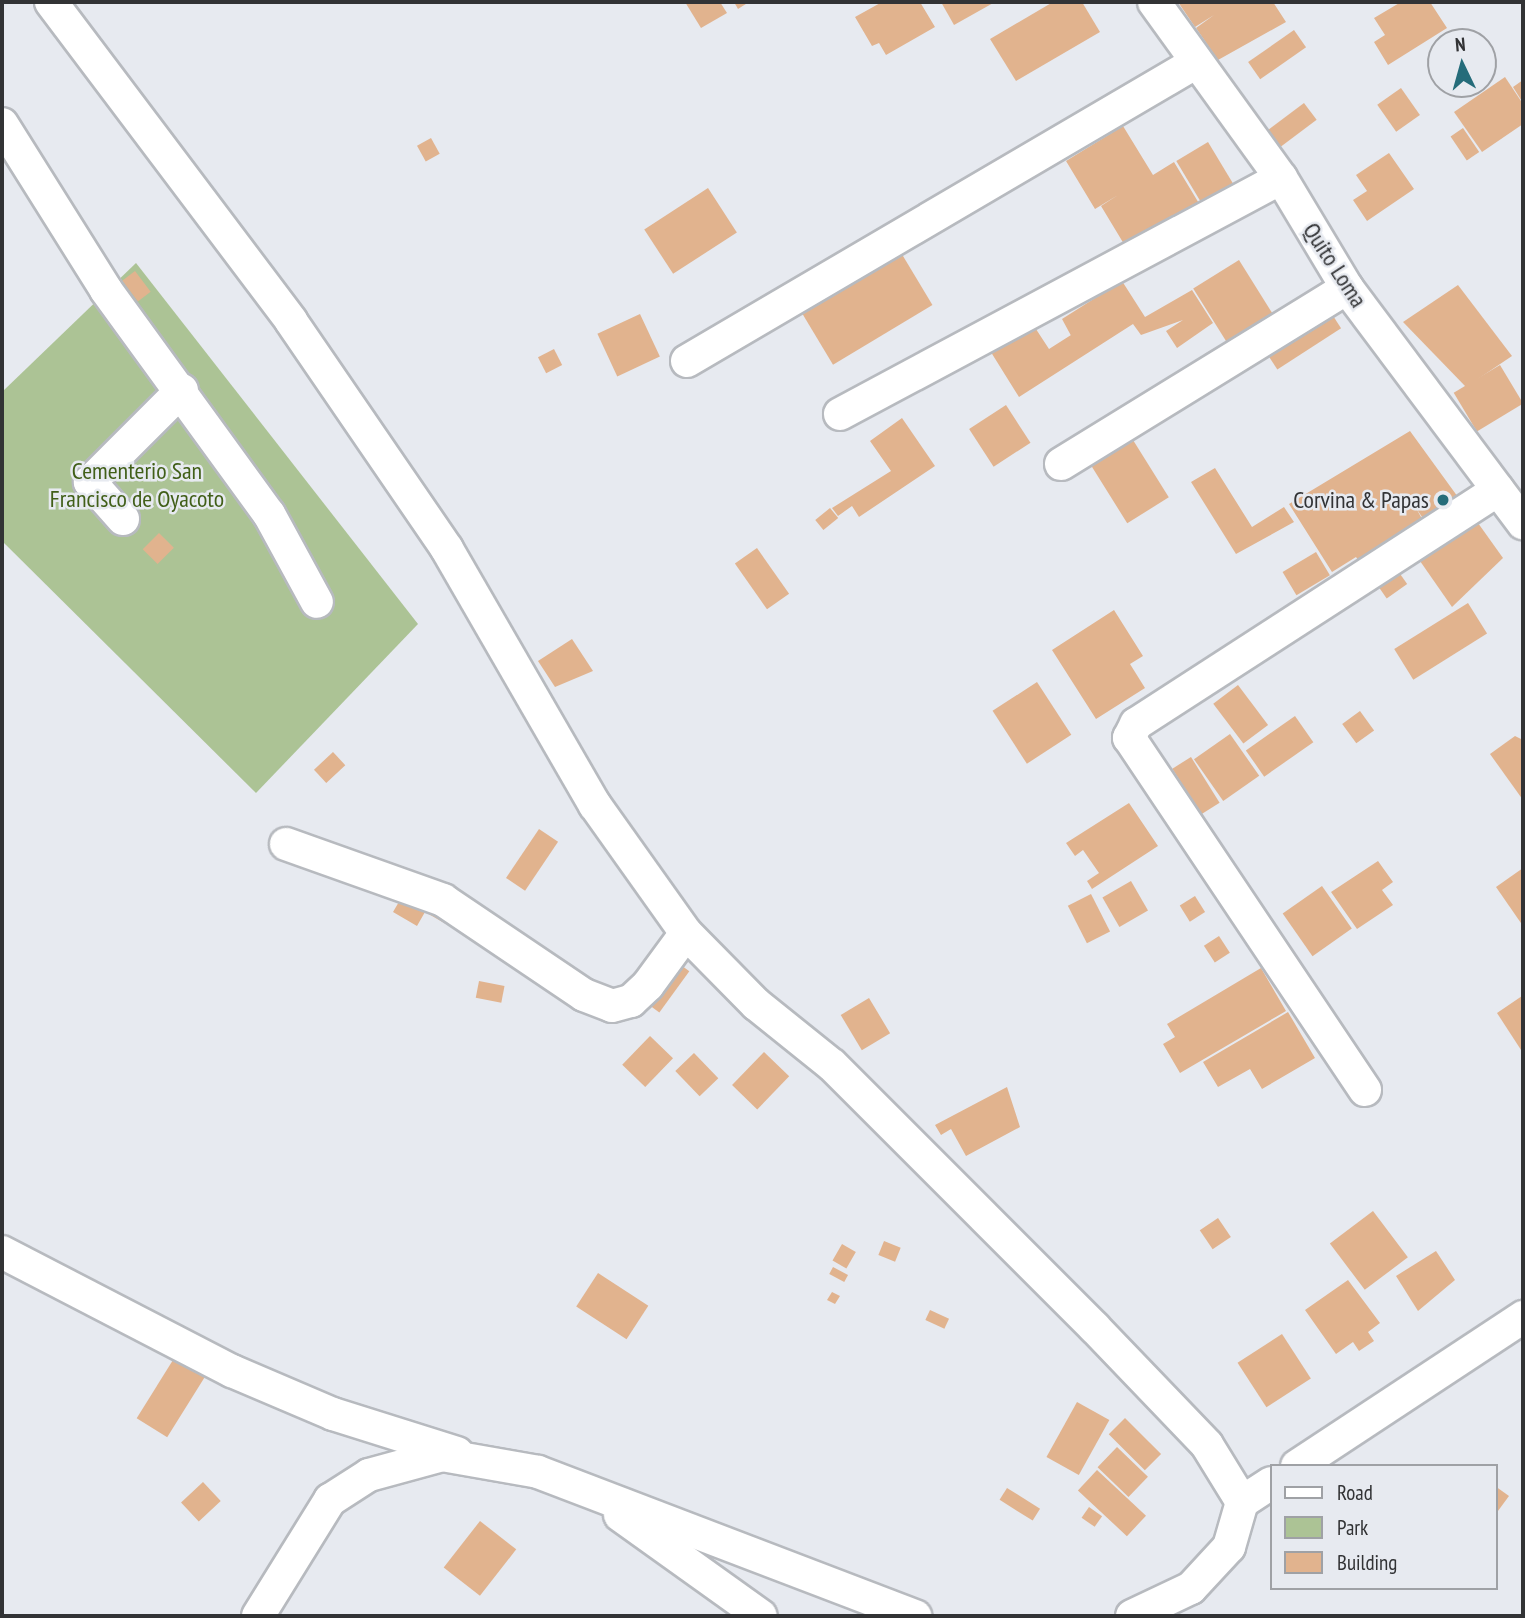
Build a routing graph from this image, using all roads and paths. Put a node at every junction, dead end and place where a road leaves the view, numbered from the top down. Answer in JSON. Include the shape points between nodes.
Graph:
{"nodes":[{"id":1,"x":51,"y":2,"type":"edge"},
{"id":2,"x":1154,"y":2,"type":"edge"},
{"id":3,"x":1195,"y":63,"type":"junction"},
{"id":4,"x":2,"y":124,"type":"edge"},
{"id":5,"x":1281,"y":178,"type":"junction"},
{"id":6,"x":1347,"y":288,"type":"junction"},
{"id":7,"x":687,"y":361,"type":"dead end"},
{"id":8,"x":182,"y":390,"type":"junction"},
{"id":9,"x":841,"y":414,"type":"dead end"},
{"id":10,"x":1061,"y":464,"type":"dead end"},
{"id":11,"x":1498,"y":490,"type":"junction"},
{"id":12,"x":123,"y":519,"type":"dead end"},
{"id":13,"x":1523,"y":523,"type":"edge"},
{"id":14,"x":317,"y":602,"type":"dead end"},
{"id":15,"x":286,"y":844,"type":"dead end"},
{"id":16,"x":686,"y":933,"type":"junction"},
{"id":17,"x":1365,"y":1090,"type":"dead end"},
{"id":18,"x":2,"y":1252,"type":"edge"},
{"id":19,"x":1523,"y":1317,"type":"edge"},
{"id":20,"x":476,"y":1459,"type":"junction"},
{"id":21,"x":1300,"y":1464,"type":"edge"},
{"id":22,"x":1270,"y":1484,"type":"edge"},
{"id":23,"x":585,"y":1490,"type":"junction"},
{"id":24,"x":1242,"y":1502,"type":"junction"},
{"id":25,"x":750,"y":1611,"type":"edge"},
{"id":26,"x":258,"y":1616,"type":"edge"},
{"id":27,"x":915,"y":1616,"type":"edge"},
{"id":28,"x":1132,"y":1616,"type":"edge"}],
"edges":[{"from":1,"to":16,"type":"street","via":[[291,321],[432,526],[595,805]]},
{"from":2,"to":3,"type":"street","name":"Quito Loma"},
{"from":3,"to":5,"type":"street","name":"Quito Loma"},
{"from":3,"to":7,"type":"street"},
{"from":4,"to":8,"type":"street","via":[[106,290]]},
{"from":5,"to":6,"type":"street","name":"Quito Loma"},
{"from":5,"to":9,"type":"street"},
{"from":6,"to":10,"type":"street"},
{"from":6,"to":11,"type":"street","name":"Quito Loma"},
{"from":8,"to":12,"type":"street","via":[[90,482]]},
{"from":8,"to":14,"type":"street","via":[[269,514]]},
{"from":11,"to":13,"type":"street","name":"Quito Loma"},
{"from":11,"to":17,"type":"street","via":[[1136,724],[1129,738]]},
{"from":15,"to":16,"type":"street","via":[[443,900],[584,995],[612,1006],[631,1001],[649,985]]},
{"from":16,"to":24,"type":"street","via":[[756,1004],[832,1065],[1094,1327],[1207,1446]]},
{"from":18,"to":20,"type":"street","via":[[232,1371],[334,1414]]},
{"from":19,"to":21,"type":"street"},
{"from":20,"to":23,"type":"street"},
{"from":20,"to":26,"type":"street","via":[[442,1455],[369,1475],[330,1500]]},
{"from":22,"to":24,"type":"street"},
{"from":23,"to":25,"type":"street"},
{"from":23,"to":27,"type":"street"},
{"from":24,"to":28,"type":"street","via":[[1229,1547],[1191,1588]]}]}
